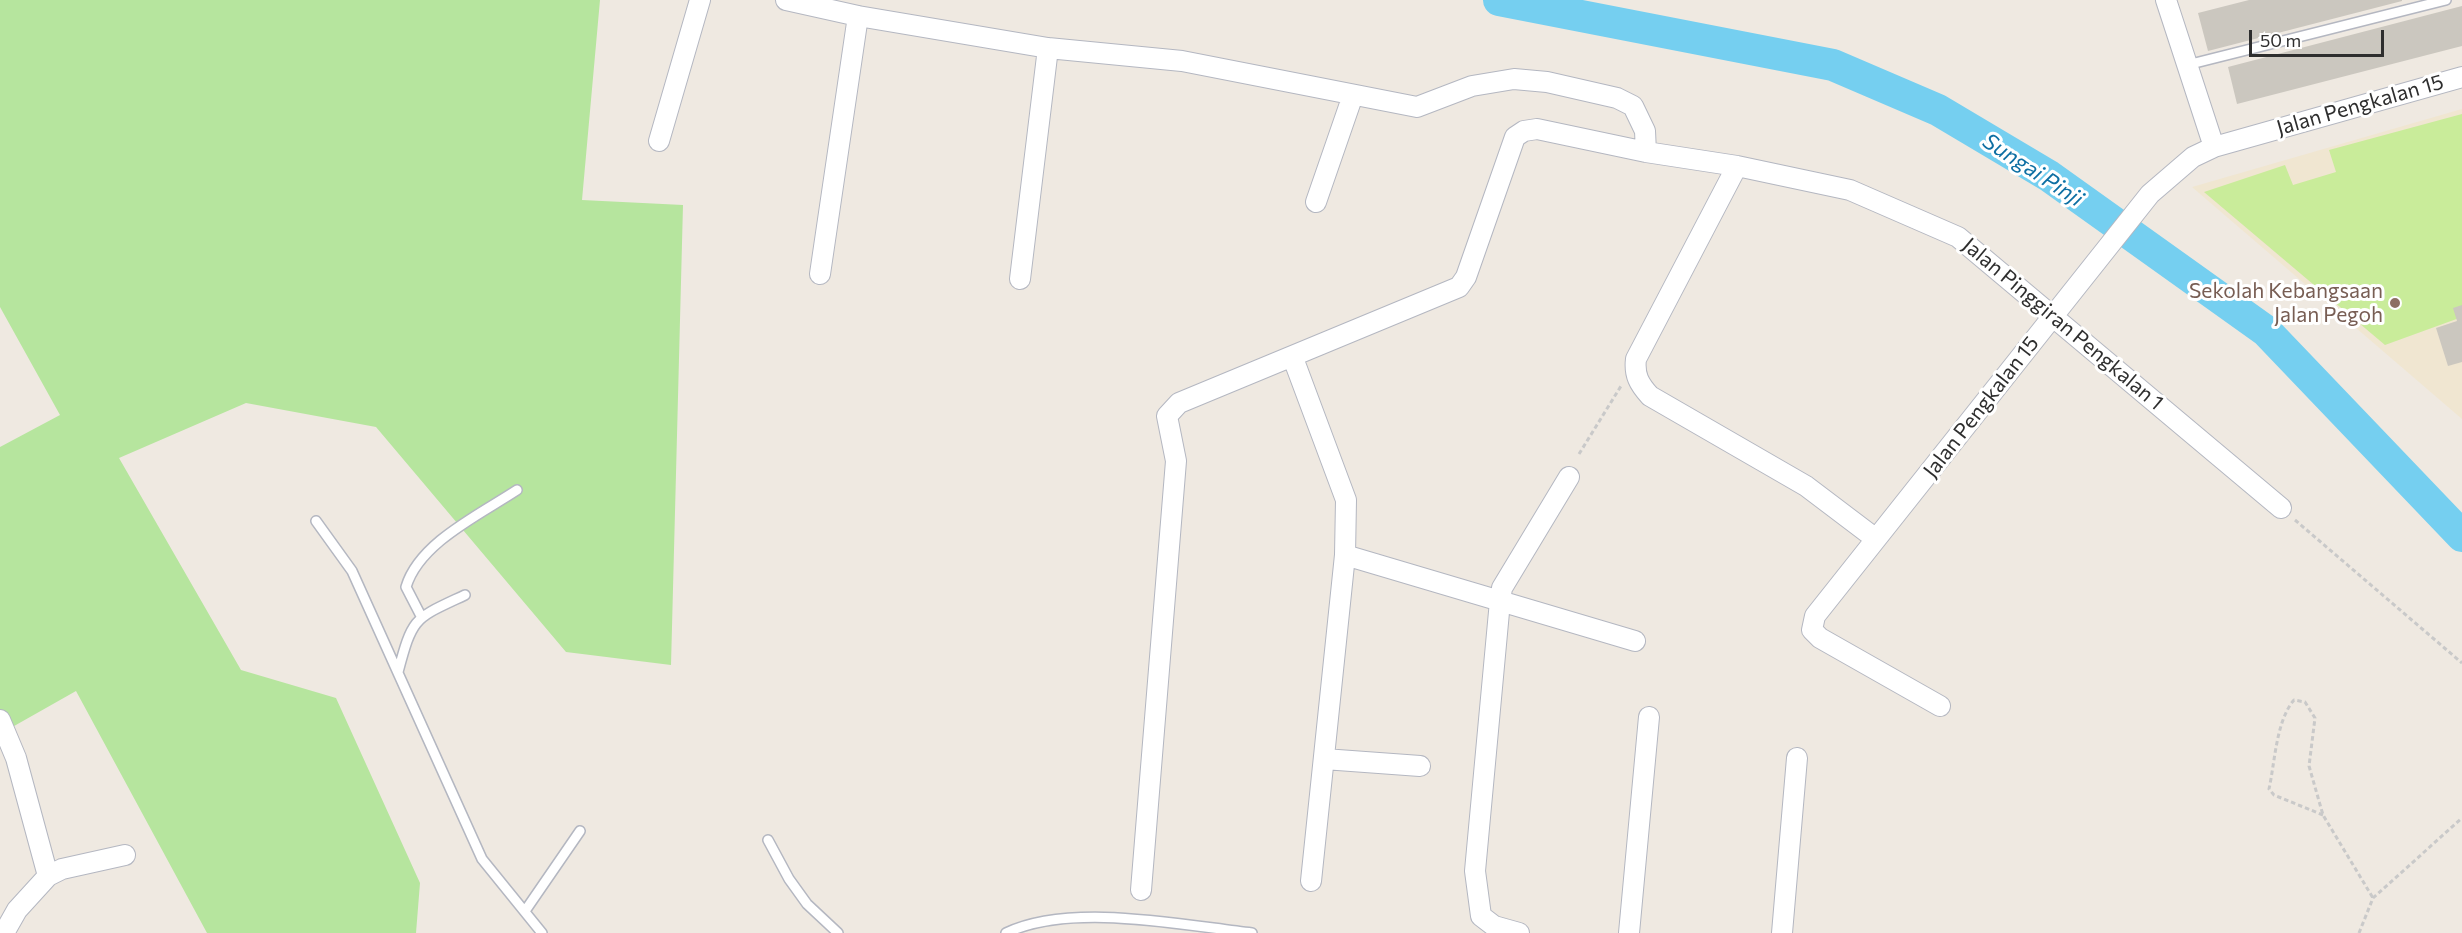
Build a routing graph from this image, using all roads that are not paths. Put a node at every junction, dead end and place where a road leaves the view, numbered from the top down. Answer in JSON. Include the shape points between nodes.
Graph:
{"nodes":[{"id":1,"x":700,"y":0,"type":"edge"},
{"id":2,"x":786,"y":0,"type":"edge"},
{"id":3,"x":2166,"y":0,"type":"edge"},
{"id":4,"x":2446,"y":0,"type":"edge"},
{"id":5,"x":858,"y":16,"type":"junction"},
{"id":6,"x":1047,"y":48,"type":"junction"},
{"id":7,"x":2187,"y":65,"type":"junction"},
{"id":8,"x":2462,"y":76,"type":"edge"},
{"id":9,"x":1353,"y":94,"type":"junction"},
{"id":10,"x":659,"y":141,"type":"dead end"},
{"id":11,"x":2214,"y":147,"type":"junction"},
{"id":12,"x":1646,"y":152,"type":"junction"},
{"id":13,"x":1737,"y":166,"type":"junction"},
{"id":14,"x":1316,"y":202,"type":"dead end"},
{"id":15,"x":820,"y":274,"type":"dead end"},
{"id":16,"x":1020,"y":279,"type":"dead end"},
{"id":17,"x":2054,"y":316,"type":"junction"},
{"id":18,"x":1293,"y":358,"type":"junction"},
{"id":19,"x":1569,"y":477,"type":"dead end"},
{"id":20,"x":517,"y":490,"type":"dead end"},
{"id":21,"x":2281,"y":508,"type":"road end"},
{"id":22,"x":316,"y":521,"type":"dead end"},
{"id":23,"x":1876,"y":539,"type":"junction"},
{"id":24,"x":1345,"y":555,"type":"junction"},
{"id":25,"x":465,"y":595,"type":"dead end"},
{"id":26,"x":1500,"y":601,"type":"junction"},
{"id":27,"x":421,"y":616,"type":"junction"},
{"id":28,"x":1635,"y":641,"type":"dead end"},
{"id":29,"x":398,"y":672,"type":"junction"},
{"id":30,"x":1940,"y":706,"type":"dead end"},
{"id":31,"x":1648,"y":717,"type":"dead end"},
{"id":32,"x":0,"y":720,"type":"edge"},
{"id":33,"x":1797,"y":758,"type":"dead end"},
{"id":34,"x":1324,"y":759,"type":"junction"},
{"id":35,"x":1420,"y":766,"type":"dead end"},
{"id":36,"x":580,"y":831,"type":"dead end"},
{"id":37,"x":768,"y":840,"type":"dead end"},
{"id":38,"x":125,"y":855,"type":"dead end"},
{"id":39,"x":48,"y":876,"type":"junction"},
{"id":40,"x":1311,"y":881,"type":"dead end"},
{"id":41,"x":1141,"y":890,"type":"dead end"},
{"id":42,"x":525,"y":911,"type":"junction"},
{"id":43,"x":4,"y":933,"type":"edge"},
{"id":44,"x":542,"y":933,"type":"edge"},
{"id":45,"x":838,"y":933,"type":"edge"},
{"id":46,"x":1006,"y":933,"type":"edge"},
{"id":47,"x":1252,"y":933,"type":"edge"},
{"id":48,"x":1519,"y":933,"type":"edge"},
{"id":49,"x":1629,"y":933,"type":"edge"},
{"id":50,"x":1782,"y":933,"type":"edge"}],
"edges":[{"from":1,"to":10,"type":"street"},
{"from":2,"to":5,"type":"street"},
{"from":3,"to":7,"type":"street"},
{"from":4,"to":7,"type":"lane"},
{"from":5,"to":6,"type":"street"},
{"from":5,"to":15,"type":"street"},
{"from":6,"to":9,"type":"street","via":[[1182,61]]},
{"from":6,"to":16,"type":"street"},
{"from":7,"to":11,"type":"street"},
{"from":8,"to":11,"type":"street","name":"Jalan Pengkalan 15"},
{"from":9,"to":12,"type":"street","via":[[1417,107],[1472,86],[1514,79],[1547,81],[1617,98],[1633,106],[1645,131]]},
{"from":9,"to":14,"type":"street"},
{"from":11,"to":17,"type":"street","name":"Jalan Pengkalan 15","via":[[2193,157],[2150,194]]},
{"from":12,"to":13,"type":"street","name":"Jalan Pinggiran Pengkalan 1"},
{"from":12,"to":18,"type":"street","name":"Jalan Pinggiran Pengkalan 1","via":[[1537,129],[1515,137],[1460,287]]},
{"from":13,"to":17,"type":"street","name":"Jalan Pinggiran Pengkalan 1","via":[[1850,190],[1958,237]]},
{"from":13,"to":23,"type":"street","via":[[1636,359],[1636,375],[1650,396],[1806,486]]},
{"from":17,"to":21,"type":"street","name":"Jalan Pinggiran Pengkalan 1"},
{"from":17,"to":23,"type":"street","name":"Jalan Pengkalan 15"},
{"from":18,"to":24,"type":"street","via":[[1346,500]]},
{"from":18,"to":41,"type":"street","name":"Jalan Pinggiran Pengkalan 1","via":[[1179,403],[1167,416],[1176,461]]},
{"from":19,"to":26,"type":"street","via":[[1502,588]]},
{"from":20,"to":27,"type":"lane","via":[[426,551],[410,573],[406,587]]},
{"from":22,"to":29,"type":"lane","via":[[352,571]]},
{"from":23,"to":30,"type":"street","name":"Jalan Pengkalan 15","via":[[1815,616],[1812,630]]},
{"from":24,"to":26,"type":"street"},
{"from":24,"to":34,"type":"street"},
{"from":25,"to":27,"type":"lane"},
{"from":26,"to":28,"type":"street"},
{"from":26,"to":48,"type":"street","via":[[1478,830],[1477,906],[1481,916],[1494,926]]},
{"from":27,"to":29,"type":"lane","via":[[408,634]]},
{"from":29,"to":42,"type":"lane","via":[[482,859]]},
{"from":31,"to":49,"type":"street"},
{"from":32,"to":39,"type":"street","via":[[16,758]]},
{"from":33,"to":50,"type":"street"},
{"from":34,"to":35,"type":"street"},
{"from":34,"to":40,"type":"street"},
{"from":36,"to":42,"type":"lane"},
{"from":37,"to":45,"type":"lane","via":[[807,904]]},
{"from":38,"to":39,"type":"street","via":[[62,869]]},
{"from":39,"to":43,"type":"street","via":[[17,910]]},
{"from":42,"to":44,"type":"lane"},
{"from":46,"to":47,"type":"lane","via":[[1059,918],[1136,920]]}]}
